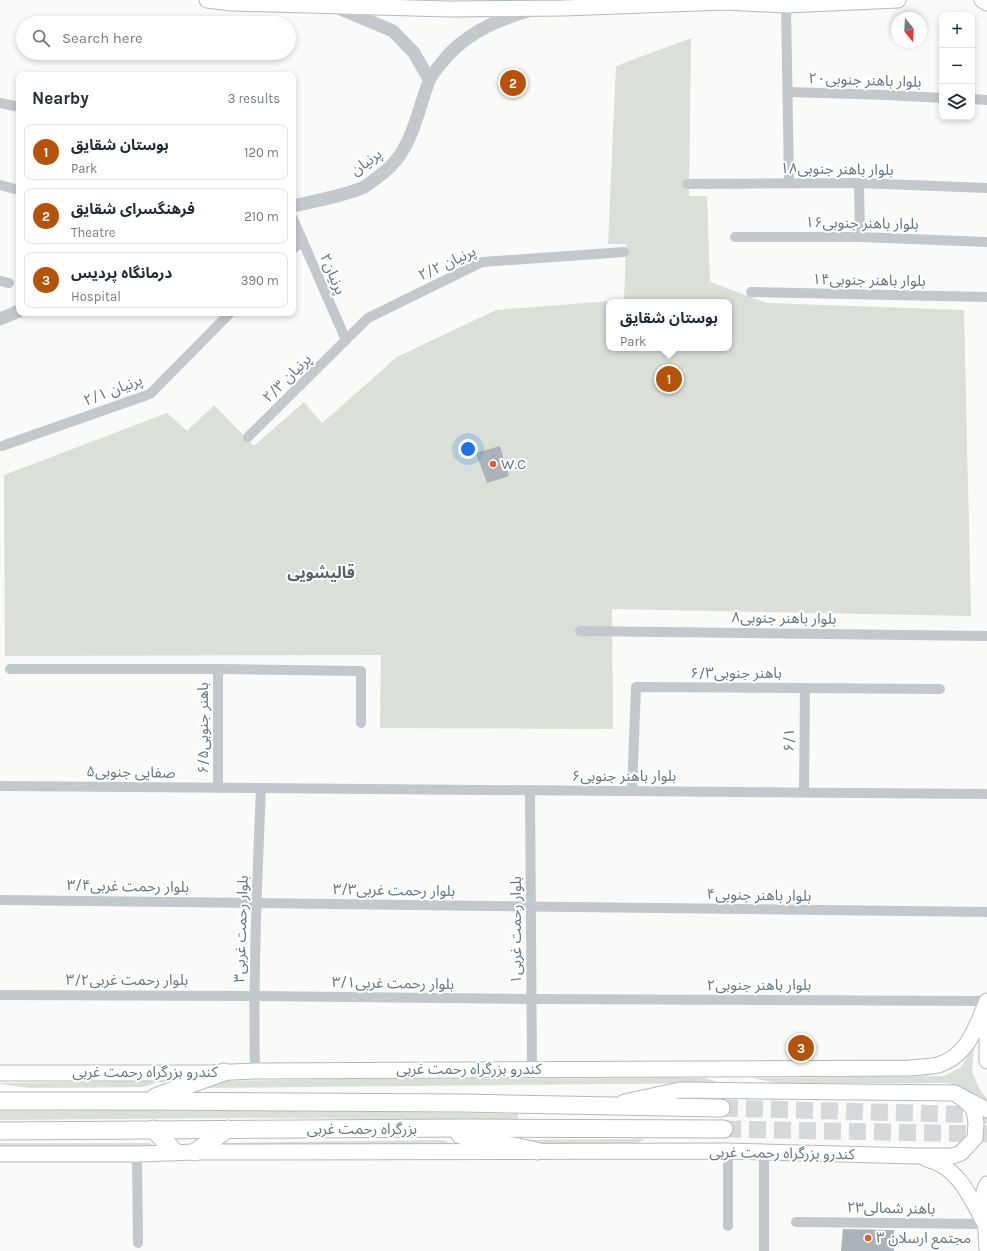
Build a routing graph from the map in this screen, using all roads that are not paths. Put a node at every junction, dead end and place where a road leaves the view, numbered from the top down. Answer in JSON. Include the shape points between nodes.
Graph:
{"nodes":[{"id":1,"x":207,"y":0,"type":"edge"},
{"id":2,"x":898,"y":0,"type":"edge"},
{"id":3,"x":982,"y":0,"type":"edge"},
{"id":4,"x":725,"y":1,"type":"edge"},
{"id":5,"x":987,"y":3,"type":"edge"},
{"id":6,"x":786,"y":5,"type":"junction"},
{"id":7,"x":334,"y":6,"type":"junction"},
{"id":8,"x":536,"y":8,"type":"junction"},
{"id":9,"x":429,"y":79,"type":"junction"},
{"id":10,"x":788,"y":92,"type":"junction"},
{"id":11,"x":939,"y":98,"type":"edge"},
{"id":12,"x":975,"y":99,"type":"edge"},
{"id":13,"x":987,"y":100,"type":"edge"},
{"id":14,"x":0,"y":103,"type":"edge"},
{"id":15,"x":16,"y":106,"type":"edge"},
{"id":16,"x":789,"y":183,"type":"junction"},
{"id":17,"x":859,"y":183,"type":"junction"},
{"id":18,"x":687,"y":184,"type":"dead end"},
{"id":19,"x":0,"y":185,"type":"edge"},
{"id":20,"x":987,"y":188,"type":"edge"},
{"id":21,"x":16,"y":189,"type":"edge"},
{"id":22,"x":296,"y":205,"type":"edge"},
{"id":23,"x":296,"y":226,"type":"edge"},
{"id":24,"x":736,"y":237,"type":"dead end"},
{"id":25,"x":860,"y":237,"type":"junction"},
{"id":26,"x":302,"y":240,"type":"junction"},
{"id":27,"x":987,"y":242,"type":"edge"},
{"id":28,"x":296,"y":246,"type":"edge"},
{"id":29,"x":624,"y":252,"type":"dead end"},
{"id":30,"x":750,"y":292,"type":"dead end"},
{"id":31,"x":987,"y":297,"type":"edge"},
{"id":32,"x":16,"y":312,"type":"edge"},
{"id":33,"x":227,"y":316,"type":"edge"},
{"id":34,"x":0,"y":319,"type":"edge"},
{"id":35,"x":346,"y":340,"type":"junction"},
{"id":36,"x":248,"y":437,"type":"dead end"},
{"id":37,"x":2,"y":446,"type":"dead end"},
{"id":38,"x":580,"y":631,"type":"dead end"},
{"id":39,"x":987,"y":636,"type":"edge"},
{"id":40,"x":10,"y":669,"type":"dead end"},
{"id":41,"x":218,"y":669,"type":"junction"},
{"id":42,"x":805,"y":689,"type":"junction"},
{"id":43,"x":940,"y":690,"type":"dead end"},
{"id":44,"x":361,"y":723,"type":"dead end"},
{"id":45,"x":0,"y":786,"type":"edge"},
{"id":46,"x":218,"y":788,"type":"junction"},
{"id":47,"x":261,"y":788,"type":"junction"},
{"id":48,"x":530,"y":790,"type":"junction"},
{"id":49,"x":632,"y":791,"type":"junction"},
{"id":50,"x":804,"y":792,"type":"junction"},
{"id":51,"x":987,"y":794,"type":"edge"},
{"id":52,"x":0,"y":900,"type":"edge"},
{"id":53,"x":256,"y":902,"type":"junction"},
{"id":54,"x":531,"y":907,"type":"junction"},
{"id":55,"x":987,"y":912,"type":"edge"},
{"id":56,"x":0,"y":995,"type":"edge"},
{"id":57,"x":254,"y":996,"type":"junction"},
{"id":58,"x":532,"y":999,"type":"junction"},
{"id":59,"x":987,"y":1001,"type":"edge"},
{"id":60,"x":987,"y":1014,"type":"edge"},
{"id":61,"x":987,"y":1059,"type":"edge"},
{"id":62,"x":532,"y":1069,"type":"junction"},
{"id":63,"x":719,"y":1069,"type":"junction"},
{"id":64,"x":255,"y":1071,"type":"junction"},
{"id":65,"x":224,"y":1072,"type":"junction"},
{"id":66,"x":0,"y":1073,"type":"edge"},
{"id":67,"x":778,"y":1090,"type":"junction"},
{"id":68,"x":955,"y":1093,"type":"junction"},
{"id":69,"x":4,"y":1099,"type":"edge"},
{"id":70,"x":144,"y":1101,"type":"junction"},
{"id":71,"x":602,"y":1107,"type":"junction"},
{"id":72,"x":721,"y":1108,"type":"tunnel mouth"},
{"id":73,"x":987,"y":1110,"type":"edge"},
{"id":74,"x":427,"y":1128,"type":"junction"},
{"id":75,"x":153,"y":1129,"type":"junction"},
{"id":76,"x":228,"y":1129,"type":"junction"},
{"id":77,"x":724,"y":1129,"type":"tunnel mouth"},
{"id":78,"x":0,"y":1131,"type":"edge"},
{"id":79,"x":537,"y":1151,"type":"junction"},
{"id":80,"x":728,"y":1151,"type":"junction"},
{"id":81,"x":175,"y":1152,"type":"junction"},
{"id":82,"x":195,"y":1152,"type":"junction"},
{"id":83,"x":764,"y":1152,"type":"junction"},
{"id":84,"x":0,"y":1154,"type":"edge"},
{"id":85,"x":137,"y":1154,"type":"junction"},
{"id":86,"x":916,"y":1156,"type":"junction"},
{"id":87,"x":987,"y":1184,"type":"edge"},
{"id":88,"x":796,"y":1222,"type":"dead end"},
{"id":89,"x":986,"y":1224,"type":"junction"},
{"id":90,"x":728,"y":1226,"type":"dead end"},
{"id":91,"x":138,"y":1243,"type":"dead end"},
{"id":92,"x":987,"y":1250,"type":"edge"},
{"id":93,"x":764,"y":1251,"type":"edge"}],
"edges":[{"from":1,"to":7,"type":"main road"},
{"from":2,"to":6,"type":"main road"},
{"from":3,"to":5,"type":"main road"},
{"from":4,"to":6,"type":"main road"},
{"from":4,"to":8,"type":"main road"},
{"from":6,"to":10,"type":"street"},
{"from":7,"to":8,"type":"main road"},
{"from":7,"to":9,"type":"street","via":[[393,31],[414,53]]},
{"from":8,"to":9,"type":"street","name":"پرنیان","via":[[485,27],[467,38],[446,56]]},
{"from":9,"to":22,"type":"street","name":"پرنیان","via":[[408,140],[391,166],[364,186]]},
{"from":10,"to":11,"type":"street","name":"بلوار باهنر جنوبی۲۰"},
{"from":10,"to":16,"type":"street"},
{"from":12,"to":13,"type":"street"},
{"from":14,"to":15,"type":"street"},
{"from":16,"to":17,"type":"street","name":"۱۸بلوار باهنر جنوبی"},
{"from":16,"to":18,"type":"street","name":"۱۸بلوار باهنر جنوبی"},
{"from":17,"to":20,"type":"street","name":"۱۸بلوار باهنر جنوبی"},
{"from":17,"to":25,"type":"street"},
{"from":19,"to":21,"type":"street"},
{"from":23,"to":26,"type":"street","name":"پرنیان۲"},
{"from":24,"to":25,"type":"street","name":"بلوار باهنر جنوبی۱۶"},
{"from":25,"to":27,"type":"street","name":"بلوار باهنر جنوبی۱۶"},
{"from":26,"to":28,"type":"street"},
{"from":26,"to":35,"type":"street","name":"پرنیان۲"},
{"from":29,"to":35,"type":"street","name":"پرنیان ۲/۲","via":[[482,262],[368,318]]},
{"from":30,"to":31,"type":"street","name":"بلوار باهنر جنوبی۱۴"},
{"from":32,"to":34,"type":"street"},
{"from":33,"to":37,"type":"street","name":"پرنیان ۲/۱","via":[[150,394]]},
{"from":35,"to":36,"type":"street","name":"پرنیان ۲/۳"},
{"from":38,"to":39,"type":"street","name":"۸بلوار باهنر جنوبی"},
{"from":40,"to":41,"type":"street"},
{"from":41,"to":44,"type":"street","via":[[361,671]]},
{"from":41,"to":46,"type":"street","name":"باهنر جنوبی۶/۵"},
{"from":42,"to":43,"type":"street","name":"۶/۳باهنر جنوبی"},
{"from":42,"to":49,"type":"street","name":"۶/۳باهنر جنوبی","via":[[636,687]]},
{"from":42,"to":50,"type":"street","name":"۶/۱"},
{"from":45,"to":46,"type":"street","name":"صفایی جنوبی۵"},
{"from":46,"to":47,"type":"street","name":"صفایی جنوبی۵"},
{"from":47,"to":48,"type":"street","name":"بلوار باهنر جنوبی۶"},
{"from":47,"to":53,"type":"street","name":"بلوار رحمت غربی۳"},
{"from":48,"to":49,"type":"street","name":"بلوار باهنر جنوبی۶"},
{"from":48,"to":54,"type":"street","name":"بلوار رحمت غربی۱"},
{"from":49,"to":50,"type":"street","name":"بلوار باهنر جنوبی۶"},
{"from":50,"to":51,"type":"street","name":"بلوار باهنر جنوبی۶"},
{"from":52,"to":53,"type":"street","name":"بلوار رحمت غربی۳/۴"},
{"from":53,"to":54,"type":"street","name":"بلوار رحمت غربی۳/۳"},
{"from":53,"to":57,"type":"street","name":"بلوار رحمت غربی۳"},
{"from":54,"to":55,"type":"street","name":"بلوار باهنر جنوبی۴"},
{"from":54,"to":58,"type":"street","name":"بلوار رحمت غربی۱"},
{"from":56,"to":57,"type":"street","name":"بلوار رحمت غربی۳/۲"},
{"from":57,"to":58,"type":"street","name":"بلوار رحمت غربی۳/۱"},
{"from":57,"to":64,"type":"street","name":"بلوار رحمت غربی۳"},
{"from":58,"to":59,"type":"street","name":"بلوار باهنر جنوبی۲"},
{"from":58,"to":62,"type":"street","name":"بلوار رحمت غربی۱"},
{"from":59,"to":63,"type":"main road","name":"کندرو بزرگراه رحمت غربی","via":[[971,1038],[957,1056],[938,1065],[910,1068]]},
{"from":60,"to":61,"type":"main road"},
{"from":62,"to":63,"type":"main road","name":"کندرو بزرگراه رحمت غربی"},
{"from":62,"to":64,"type":"main road","name":"کندرو بزرگراه رحمت غربی"},
{"from":63,"to":67,"type":"main road"},
{"from":64,"to":65,"type":"main road","name":"کندرو بزرگراه رحمت غربی"},
{"from":65,"to":66,"type":"main road","name":"کندرو بزرگراه رحمت غربی"},
{"from":65,"to":70,"type":"highway"},
{"from":67,"to":68,"type":"main road"},
{"from":67,"to":71,"type":"main road","via":[[680,1090]]},
{"from":68,"to":73,"type":"main road"},
{"from":68,"to":86,"type":"main road","via":[[974,1110],[975,1138],[961,1153],[953,1156]]},
{"from":69,"to":70,"type":"highway","name":"بزرگراه رحمت غربی"},
{"from":70,"to":71,"type":"highway","name":"بزرگراه رحمت غربی","via":[[462,1103]]},
{"from":71,"to":72,"type":"highway","name":"بزرگراه رحمت غربی"},
{"from":74,"to":76,"type":"highway","name":"بزرگراه رحمت غربی"},
{"from":74,"to":77,"type":"highway","name":"بزرگراه رحمت غربی"},
{"from":74,"to":79,"type":"highway"},
{"from":75,"to":76,"type":"highway","name":"بزرگراه رحمت غربی"},
{"from":75,"to":78,"type":"highway","name":"بزرگراه رحمت غربی"},
{"from":75,"to":81,"type":"highway"},
{"from":76,"to":82,"type":"highway"},
{"from":79,"to":80,"type":"main road","name":"کندرو بزرگراه رحمت غربی"},
{"from":79,"to":82,"type":"main road","name":"کندرو بزرگراه رحمت غربی"},
{"from":80,"to":83,"type":"main road","name":"کندرو بزرگراه رحمت غربی"},
{"from":80,"to":90,"type":"street"},
{"from":81,"to":82,"type":"main road","name":"کندرو بزرگراه رحمت غربی"},
{"from":81,"to":85,"type":"main road","name":"کندرو بزرگراه رحمت غربی"},
{"from":83,"to":86,"type":"main road","name":"کندرو بزرگراه رحمت غربی"},
{"from":83,"to":93,"type":"street"},
{"from":84,"to":85,"type":"main road","name":"کندرو بزرگراه رحمت غربی"},
{"from":85,"to":91,"type":"street"},
{"from":86,"to":89,"type":"main road","via":[[937,1162],[953,1172]]},
{"from":87,"to":89,"type":"main road","via":[[984,1191]]},
{"from":88,"to":89,"type":"street","name":"باهنر شمالی۲۳"},
{"from":89,"to":92,"type":"main road"}]}
